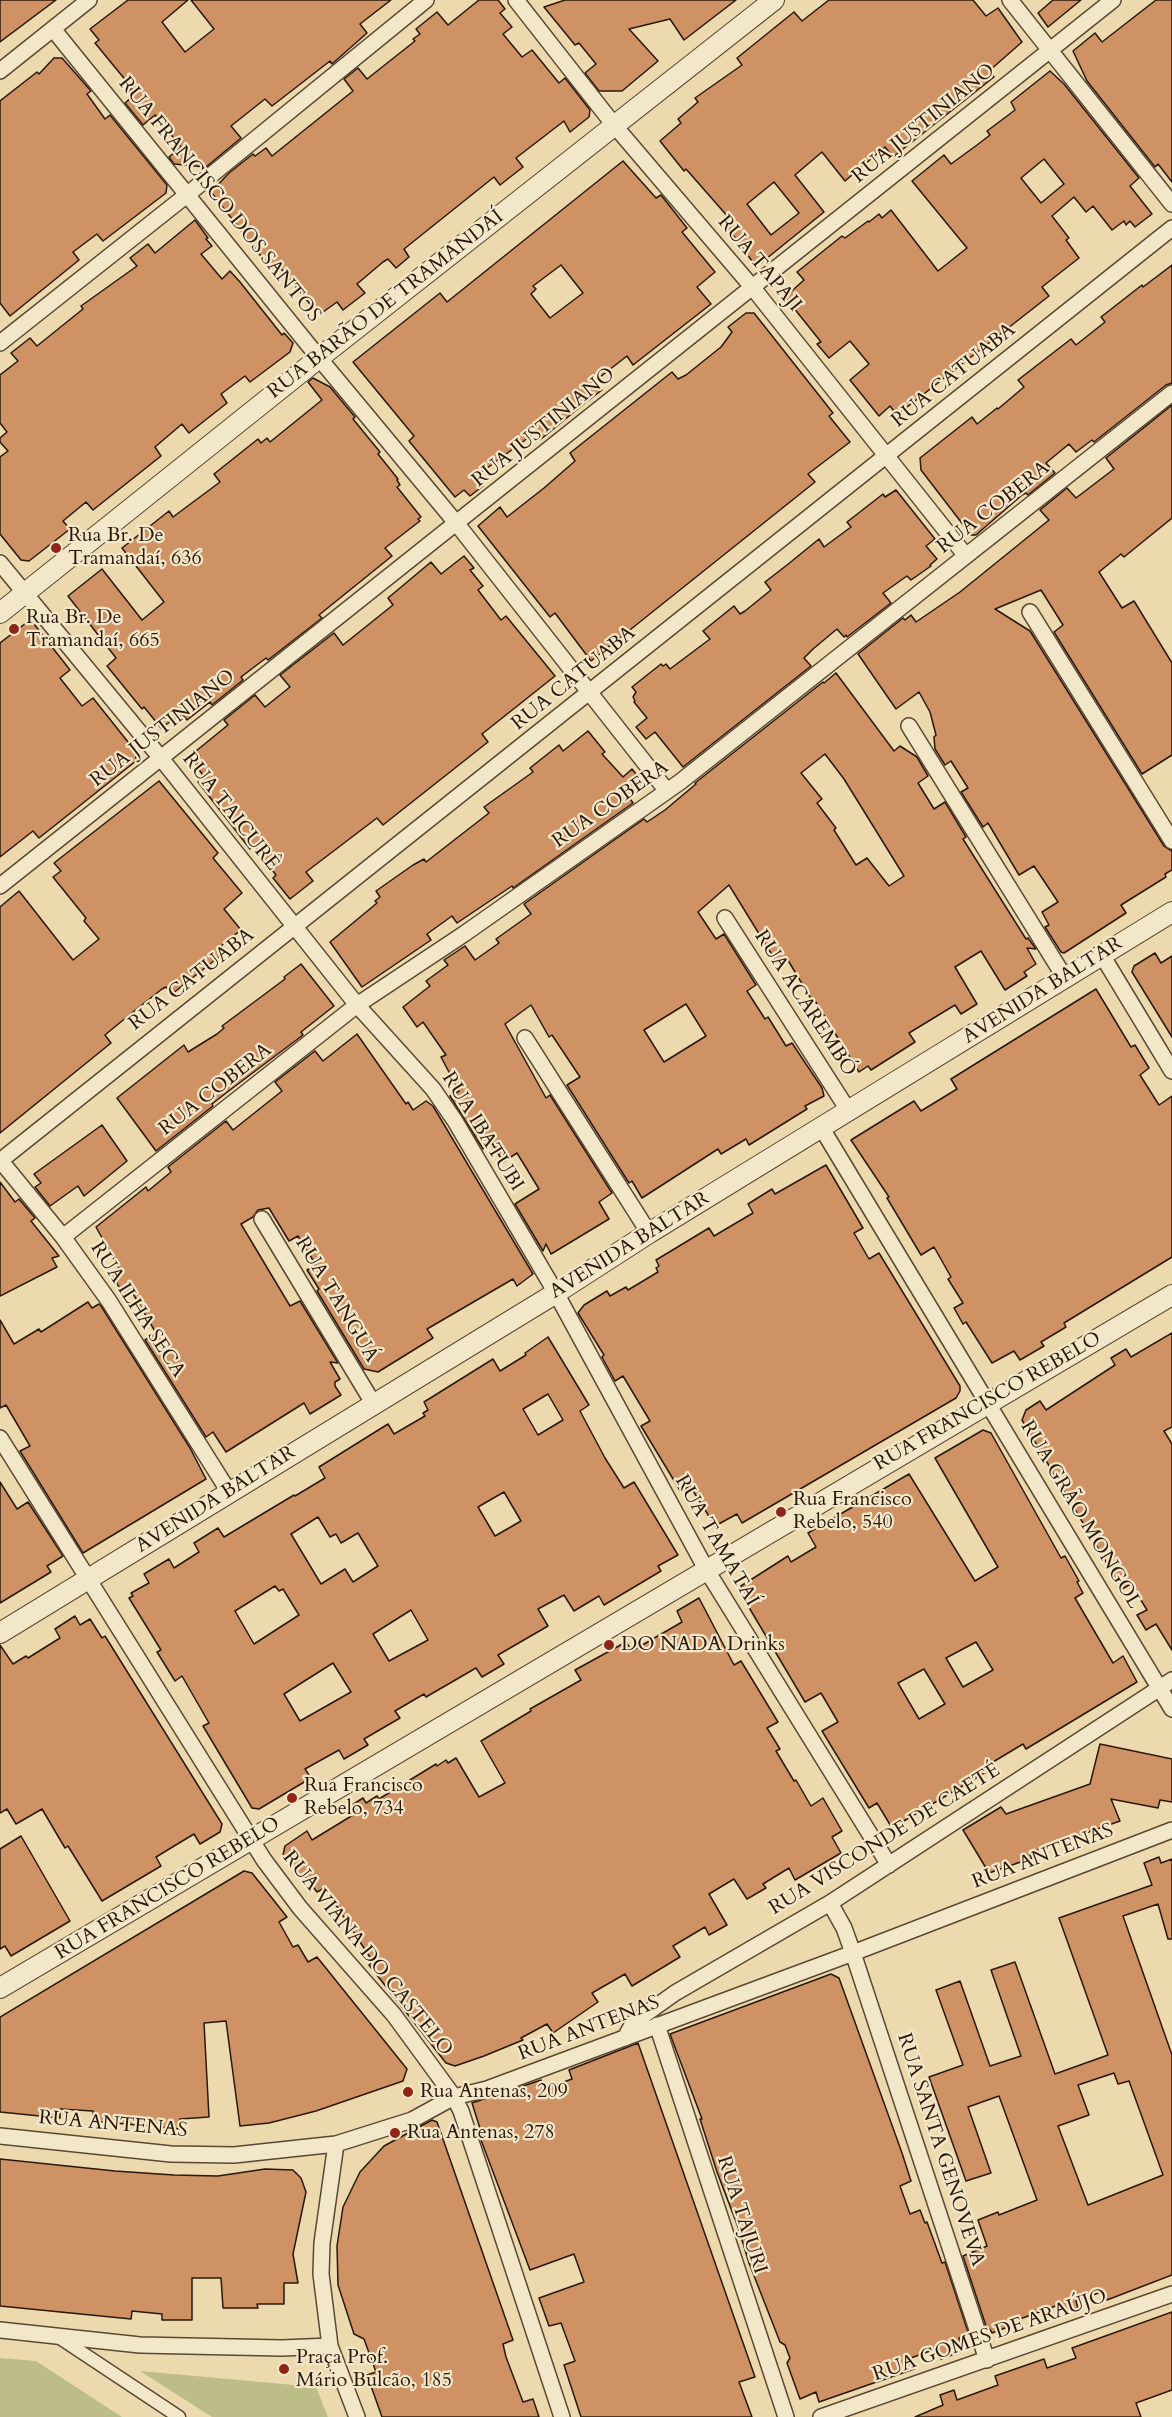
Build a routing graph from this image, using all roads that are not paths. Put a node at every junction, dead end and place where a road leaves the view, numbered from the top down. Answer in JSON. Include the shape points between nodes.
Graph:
{"nodes":[{"id":1,"x":89,"y":0,"type":"edge"},
{"id":2,"x":426,"y":0,"type":"edge"},
{"id":3,"x":516,"y":0,"type":"edge"},
{"id":4,"x":774,"y":0,"type":"edge"},
{"id":5,"x":1010,"y":0,"type":"edge"},
{"id":6,"x":1113,"y":0,"type":"edge"},
{"id":7,"x":52,"y":29,"type":"junction"},
{"id":8,"x":1050,"y":50,"type":"junction"},
{"id":9,"x":0,"y":71,"type":"edge"},
{"id":10,"x":614,"y":125,"type":"junction"},
{"id":11,"x":188,"y":194,"type":"junction"},
{"id":12,"x":1172,"y":204,"type":"edge"},
{"id":13,"x":1172,"y":228,"type":"edge"},
{"id":14,"x":753,"y":288,"type":"junction"},
{"id":15,"x":0,"y":343,"type":"edge"},
{"id":16,"x":319,"y":358,"type":"junction"},
{"id":17,"x":1172,"y":393,"type":"edge"},
{"id":18,"x":887,"y":456,"type":"junction"},
{"id":19,"x":457,"y":524,"type":"junction"},
{"id":20,"x":966,"y":556,"type":"junction"},
{"id":21,"x":0,"y":564,"type":"edge"},
{"id":22,"x":24,"y":593,"type":"junction"},
{"id":23,"x":1030,"y":612,"type":"dead end"},
{"id":24,"x":0,"y":613,"type":"edge"},
{"id":25,"x":590,"y":692,"type":"junction"},
{"id":26,"x":909,"y":726,"type":"dead end"},
{"id":27,"x":160,"y":757,"type":"junction"},
{"id":28,"x":667,"y":791,"type":"junction"},
{"id":29,"x":1172,"y":841,"type":"edge"},
{"id":30,"x":0,"y":886,"type":"edge"},
{"id":31,"x":1172,"y":912,"type":"edge"},
{"id":32,"x":725,"y":918,"type":"dead end"},
{"id":33,"x":294,"y":926,"type":"junction"},
{"id":34,"x":1102,"y":955,"type":"junction"},
{"id":35,"x":1065,"y":978,"type":"junction"},
{"id":36,"x":357,"y":1005,"type":"junction"},
{"id":37,"x":525,"y":1038,"type":"dead end"},
{"id":38,"x":1172,"y":1071,"type":"edge"},
{"id":39,"x":848,"y":1110,"type":"junction"},
{"id":40,"x":821,"y":1127,"type":"junction"},
{"id":41,"x":0,"y":1160,"type":"edge"},
{"id":42,"x":262,"y":1219,"type":"dead end"},
{"id":43,"x":649,"y":1233,"type":"junction"},
{"id":44,"x":63,"y":1237,"type":"junction"},
{"id":45,"x":556,"y":1293,"type":"junction"},
{"id":46,"x":1172,"y":1294,"type":"edge"},
{"id":47,"x":989,"y":1402,"type":"junction"},
{"id":48,"x":373,"y":1403,"type":"junction"},
{"id":49,"x":0,"y":1438,"type":"edge"},
{"id":50,"x":230,"y":1492,"type":"junction"},
{"id":51,"x":706,"y":1569,"type":"junction"},
{"id":52,"x":87,"y":1580,"type":"junction"},
{"id":53,"x":0,"y":1633,"type":"edge"},
{"id":54,"x":1166,"y":1684,"type":"edge"},
{"id":55,"x":1172,"y":1708,"type":"edge"},
{"id":56,"x":1172,"y":1830,"type":"edge"},
{"id":57,"x":251,"y":1840,"type":"junction"},
{"id":58,"x":889,"y":1865,"type":"junction"},
{"id":59,"x":830,"y":1903,"type":"junction"},
{"id":60,"x":854,"y":1953,"type":"junction"},
{"id":61,"x":0,"y":1988,"type":"edge"},
{"id":62,"x":657,"y":2025,"type":"junction"},
{"id":63,"x":625,"y":2038,"type":"junction"},
{"id":64,"x":454,"y":2097,"type":"junction"},
{"id":65,"x":0,"y":2136,"type":"edge"},
{"id":66,"x":336,"y":2144,"type":"junction"},
{"id":67,"x":1172,"y":2294,"type":"edge"},
{"id":68,"x":0,"y":2330,"type":"edge"},
{"id":69,"x":56,"y":2336,"type":"junction"},
{"id":70,"x":330,"y":2346,"type":"junction"},
{"id":71,"x":987,"y":2360,"type":"junction"},
{"id":72,"x":179,"y":2417,"type":"edge"},
{"id":73,"x":357,"y":2417,"type":"edge"},
{"id":74,"x":562,"y":2417,"type":"edge"},
{"id":75,"x":786,"y":2417,"type":"edge"},
{"id":76,"x":821,"y":2417,"type":"edge"}],
"edges":[{"from":1,"to":7,"type":"street"},
{"from":2,"to":11,"type":"street"},
{"from":3,"to":10,"type":"street","name":"RUA TAPAJI"},
{"from":4,"to":10,"type":"street","name":"RUA BARÃO DE TRAMANDAÍ"},
{"from":5,"to":8,"type":"street"},
{"from":6,"to":8,"type":"street","name":"RUA JUSTINIANO"},
{"from":7,"to":9,"type":"street"},
{"from":7,"to":11,"type":"street","name":"RUA FRANCISCO DOS SANTOS"},
{"from":8,"to":12,"type":"street"},
{"from":8,"to":14,"type":"street","name":"RUA JUSTINIANO"},
{"from":10,"to":14,"type":"street","name":"RUA TAPAJI"},
{"from":10,"to":16,"type":"street","name":"RUA BARÃO DE TRAMANDAÍ"},
{"from":11,"to":15,"type":"street"},
{"from":11,"to":16,"type":"street","name":"RUA FRANCISCO DOS SANTOS"},
{"from":13,"to":18,"type":"street","name":"RUA CATUABA"},
{"from":14,"to":18,"type":"street","name":"RUA TAPAJI"},
{"from":14,"to":19,"type":"street","name":"RUA JUSTINIANO"},
{"from":16,"to":19,"type":"street","name":"RUA FRANCISCO DOS SANTOS"},
{"from":16,"to":22,"type":"street","name":"RUA BARÃO DE TRAMANDAÍ"},
{"from":17,"to":20,"type":"street","name":"RUA COBERA"},
{"from":18,"to":20,"type":"street","name":"RUA TAPAJI"},
{"from":18,"to":25,"type":"street","name":"RUA CATUABA"},
{"from":19,"to":25,"type":"street","name":"RUA FRANCISCO DOS SANTOS"},
{"from":19,"to":27,"type":"street","name":"RUA JUSTINIANO"},
{"from":20,"to":28,"type":"street","name":"RUA COBERA"},
{"from":21,"to":22,"type":"street","name":"RUA TAICURÊ"},
{"from":22,"to":24,"type":"street","name":"RUA BARÃO DE TRAMANDAÍ"},
{"from":22,"to":27,"type":"street","name":"RUA TAICURÊ"},
{"from":23,"to":29,"type":"street"},
{"from":25,"to":28,"type":"street","name":"RUA FRANCISCO DOS SANTOS"},
{"from":25,"to":33,"type":"street","name":"RUA CATUABA"},
{"from":26,"to":35,"type":"street"},
{"from":27,"to":30,"type":"street","name":"RUA JUSTINIANO"},
{"from":27,"to":33,"type":"street","name":"RUA TAICURÊ"},
{"from":28,"to":36,"type":"street","name":"RUA COBERA"},
{"from":31,"to":34,"type":"street","name":"AVENIDA BALTAR"},
{"from":32,"to":39,"type":"street","name":"RUA ACAREMBÓ"},
{"from":33,"to":36,"type":"street","name":"RUA TAICURÊ"},
{"from":33,"to":41,"type":"street","name":"RUA CATUABA"},
{"from":34,"to":35,"type":"street","name":"AVENIDA BALTAR"},
{"from":34,"to":38,"type":"street"},
{"from":35,"to":39,"type":"street","name":"AVENIDA BALTAR"},
{"from":36,"to":44,"type":"street","name":"RUA COBERA"},
{"from":36,"to":45,"type":"street","name":"RUA IBATUBI","via":[[433,1089]]},
{"from":37,"to":43,"type":"street"},
{"from":39,"to":40,"type":"street","name":"AVENIDA BALTAR"},
{"from":40,"to":43,"type":"street","name":"AVENIDA BALTAR"},
{"from":40,"to":47,"type":"street","name":"RUA GRÃO MONGOL"},
{"from":41,"to":44,"type":"street","name":"RUA ILHA SECA"},
{"from":42,"to":48,"type":"street","name":"RUA TANGUÁ"},
{"from":43,"to":45,"type":"street","name":"AVENIDA BALTAR"},
{"from":44,"to":50,"type":"street","name":"RUA ILHA SECA","via":[[109,1301]]},
{"from":45,"to":48,"type":"street","name":"AVENIDA BALTAR"},
{"from":45,"to":51,"type":"street","name":"RUA TAMATAÍ"},
{"from":46,"to":47,"type":"street","name":"RUA FRANCISCO REBELO"},
{"from":47,"to":51,"type":"street","name":"RUA FRANCISCO REBELO"},
{"from":47,"to":54,"type":"street","name":"RUA GRÃO MONGOL"},
{"from":48,"to":50,"type":"street","name":"AVENIDA BALTAR"},
{"from":49,"to":52,"type":"street","name":"RUA VIANA DO CASTELO"},
{"from":50,"to":52,"type":"street","name":"AVENIDA BALTAR"},
{"from":51,"to":57,"type":"street","name":"RUA FRANCISCO REBELO"},
{"from":51,"to":58,"type":"street","name":"RUA TAMATAÍ"},
{"from":52,"to":53,"type":"street","name":"AVENIDA BALTAR"},
{"from":52,"to":57,"type":"street","name":"RUA VIANA DO CASTELO"},
{"from":54,"to":55,"type":"street","name":"RUA GRÃO MONGOL"},
{"from":54,"to":58,"type":"street","name":"RUA VISCONDE DE CAETÉ"},
{"from":56,"to":60,"type":"street","name":"RUA ANTENAS"},
{"from":57,"to":61,"type":"street","name":"RUA FRANCISCO REBELO"},
{"from":57,"to":64,"type":"street","name":"RUA VIANA DO CASTELO","via":[[300,1908],[394,2015]]},
{"from":58,"to":59,"type":"street","name":"RUA VISCONDE DE CAETÉ"},
{"from":59,"to":60,"type":"street","name":"RUA SANTA GENOVEVA"},
{"from":59,"to":63,"type":"street","name":"RUA VISCONDE DE CAETÉ","via":[[660,2002],[633,2023]]},
{"from":60,"to":62,"type":"street","name":"RUA ANTENAS"},
{"from":60,"to":71,"type":"street","name":"RUA SANTA GENOVEVA"},
{"from":62,"to":63,"type":"street","name":"RUA ANTENAS"},
{"from":62,"to":75,"type":"street","name":"RUA TAJURI"},
{"from":63,"to":64,"type":"street","name":"RUA ANTENAS","via":[[487,2089]]},
{"from":64,"to":66,"type":"street","name":"RUA ANTENAS","via":[[412,2120]]},
{"from":64,"to":74,"type":"street","name":"RUA VIANA DO CASTELO"},
{"from":65,"to":66,"type":"street","name":"RUA ANTENAS","via":[[171,2154],[234,2155]]},
{"from":66,"to":70,"type":"street","via":[[321,2243],[321,2283]]},
{"from":67,"to":71,"type":"street","name":"RUA GOMES DE ARAÚJO"},
{"from":68,"to":69,"type":"street"},
{"from":69,"to":70,"type":"street","via":[[140,2345]]},
{"from":69,"to":72,"type":"street"},
{"from":70,"to":73,"type":"street"},
{"from":71,"to":76,"type":"street","name":"RUA GOMES DE ARAÚJO"}]}
